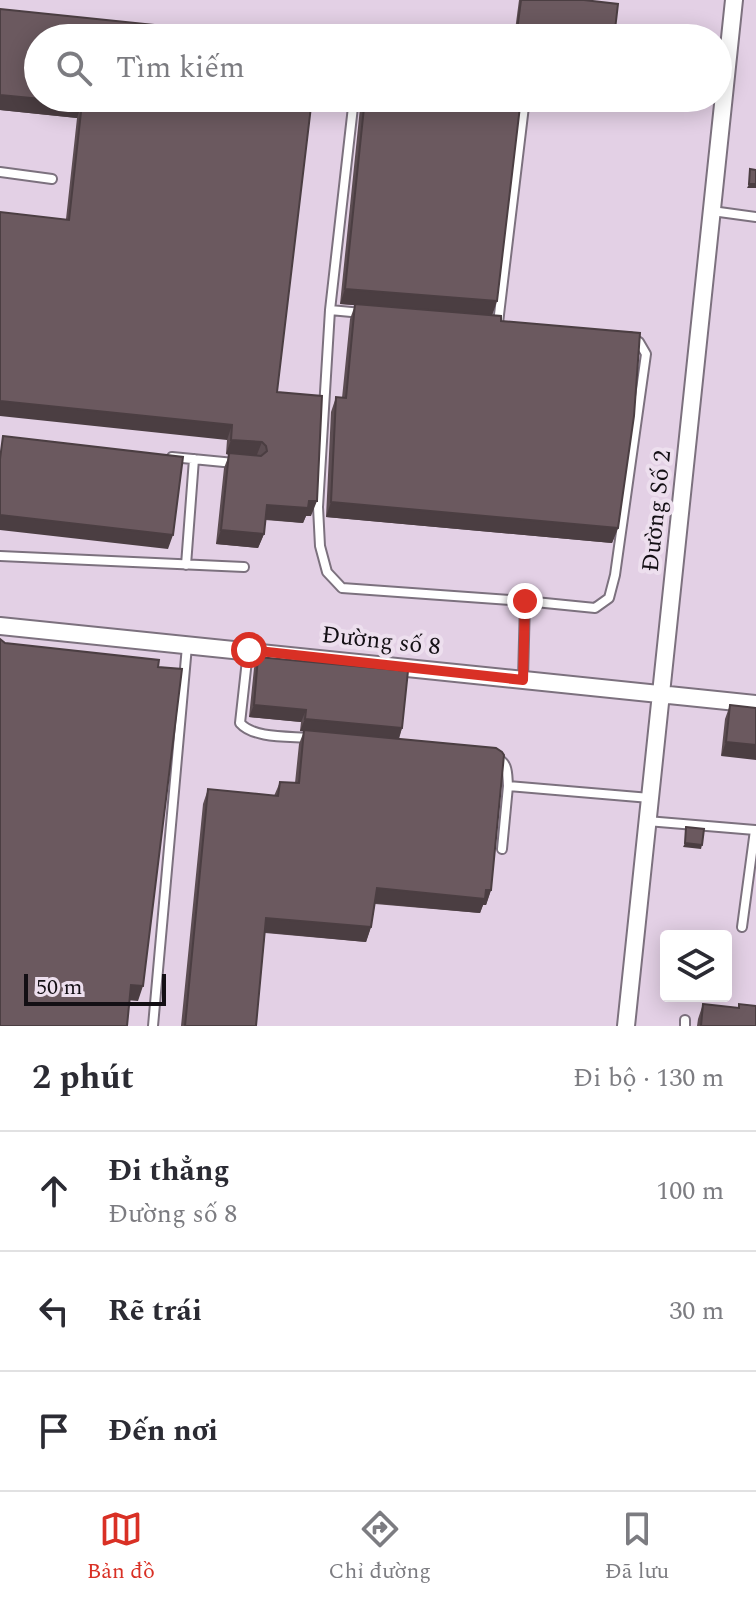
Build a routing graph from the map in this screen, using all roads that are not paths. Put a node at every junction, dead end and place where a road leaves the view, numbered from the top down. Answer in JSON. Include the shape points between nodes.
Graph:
{"nodes":[{"id":1,"x":734,"y":0,"type":"edge"},
{"id":2,"x":731,"y":24,"type":"edge"},
{"id":3,"x":352,"y":112,"type":"edge"},
{"id":4,"x":523,"y":112,"type":"edge"},
{"id":5,"x":722,"y":112,"type":"edge"},
{"id":6,"x":0,"y":172,"type":"edge"},
{"id":7,"x":52,"y":179,"type":"dead end"},
{"id":8,"x":712,"y":211,"type":"junction"},
{"id":9,"x":756,"y":217,"type":"edge"},
{"id":10,"x":330,"y":310,"type":"junction"},
{"id":11,"x":376,"y":314,"type":"edge"},
{"id":12,"x":482,"y":323,"type":"edge"},
{"id":13,"x":498,"y":324,"type":"junction"},
{"id":14,"x":513,"y":325,"type":"edge"},
{"id":15,"x":625,"y":334,"type":"edge"},
{"id":16,"x":164,"y":457,"type":"edge"},
{"id":17,"x":194,"y":459,"type":"junction"},
{"id":18,"x":240,"y":463,"type":"edge"},
{"id":19,"x":0,"y":556,"type":"edge"},
{"id":20,"x":186,"y":565,"type":"junction"},
{"id":21,"x":244,"y":567,"type":"dead end"},
{"id":22,"x":525,"y":601,"type":"junction"},
{"id":23,"x":0,"y":626,"type":"edge"},
{"id":24,"x":187,"y":645,"type":"junction"},
{"id":25,"x":249,"y":650,"type":"junction"},
{"id":26,"x":170,"y":670,"type":"edge"},
{"id":27,"x":185,"y":672,"type":"junction"},
{"id":28,"x":523,"y":680,"type":"junction"},
{"id":29,"x":662,"y":695,"type":"junction"},
{"id":30,"x":756,"y":704,"type":"edge"},
{"id":31,"x":324,"y":740,"type":"edge"},
{"id":32,"x":492,"y":756,"type":"edge"},
{"id":33,"x":508,"y":786,"type":"junction"},
{"id":34,"x":651,"y":798,"type":"junction"},
{"id":35,"x":647,"y":821,"type":"junction"},
{"id":36,"x":756,"y":828,"type":"edge"},
{"id":37,"x":502,"y":849,"type":"dead end"},
{"id":38,"x":742,"y":927,"type":"dead end"},
{"id":39,"x":153,"y":1026,"type":"edge"},
{"id":40,"x":626,"y":1026,"type":"edge"}],
"edges":[{"from":1,"to":2,"type":"street","name":"Đường Số 2"},
{"from":3,"to":10,"type":"lane"},
{"from":4,"to":13,"type":"lane"},
{"from":5,"to":8,"type":"street","name":"Đường Số 2"},
{"from":6,"to":7,"type":"lane"},
{"from":8,"to":9,"type":"lane"},
{"from":8,"to":29,"type":"street","name":"Đường Số 2"},
{"from":10,"to":11,"type":"lane"},
{"from":10,"to":22,"type":"lane","via":[[318,507],[327,572],[342,588]]},
{"from":12,"to":13,"type":"lane"},
{"from":13,"to":14,"type":"lane"},
{"from":15,"to":22,"type":"lane","via":[[646,354],[609,598],[595,608]]},
{"from":16,"to":17,"type":"lane"},
{"from":17,"to":18,"type":"lane"},
{"from":17,"to":20,"type":"lane"},
{"from":19,"to":20,"type":"lane"},
{"from":20,"to":21,"type":"lane"},
{"from":22,"to":28,"type":"lane"},
{"from":23,"to":24,"type":"street","name":"Đường số 8"},
{"from":24,"to":25,"type":"street","name":"Đường số 8"},
{"from":24,"to":27,"type":"lane"},
{"from":25,"to":28,"type":"street","name":"Đường số 8"},
{"from":25,"to":31,"type":"lane","via":[[240,723],[246,730]]},
{"from":26,"to":27,"type":"lane"},
{"from":27,"to":39,"type":"lane"},
{"from":28,"to":29,"type":"street","name":"Đường số 8"},
{"from":29,"to":30,"type":"street","name":"Đường số 8"},
{"from":29,"to":34,"type":"street","name":"Đường Số 2"},
{"from":32,"to":33,"type":"lane","via":[[507,767]]},
{"from":33,"to":34,"type":"lane"},
{"from":33,"to":37,"type":"lane"},
{"from":34,"to":35,"type":"street","name":"Đường Số 2"},
{"from":35,"to":36,"type":"lane"},
{"from":35,"to":40,"type":"street","name":"Đường Số 2"},
{"from":36,"to":38,"type":"lane"}]}
